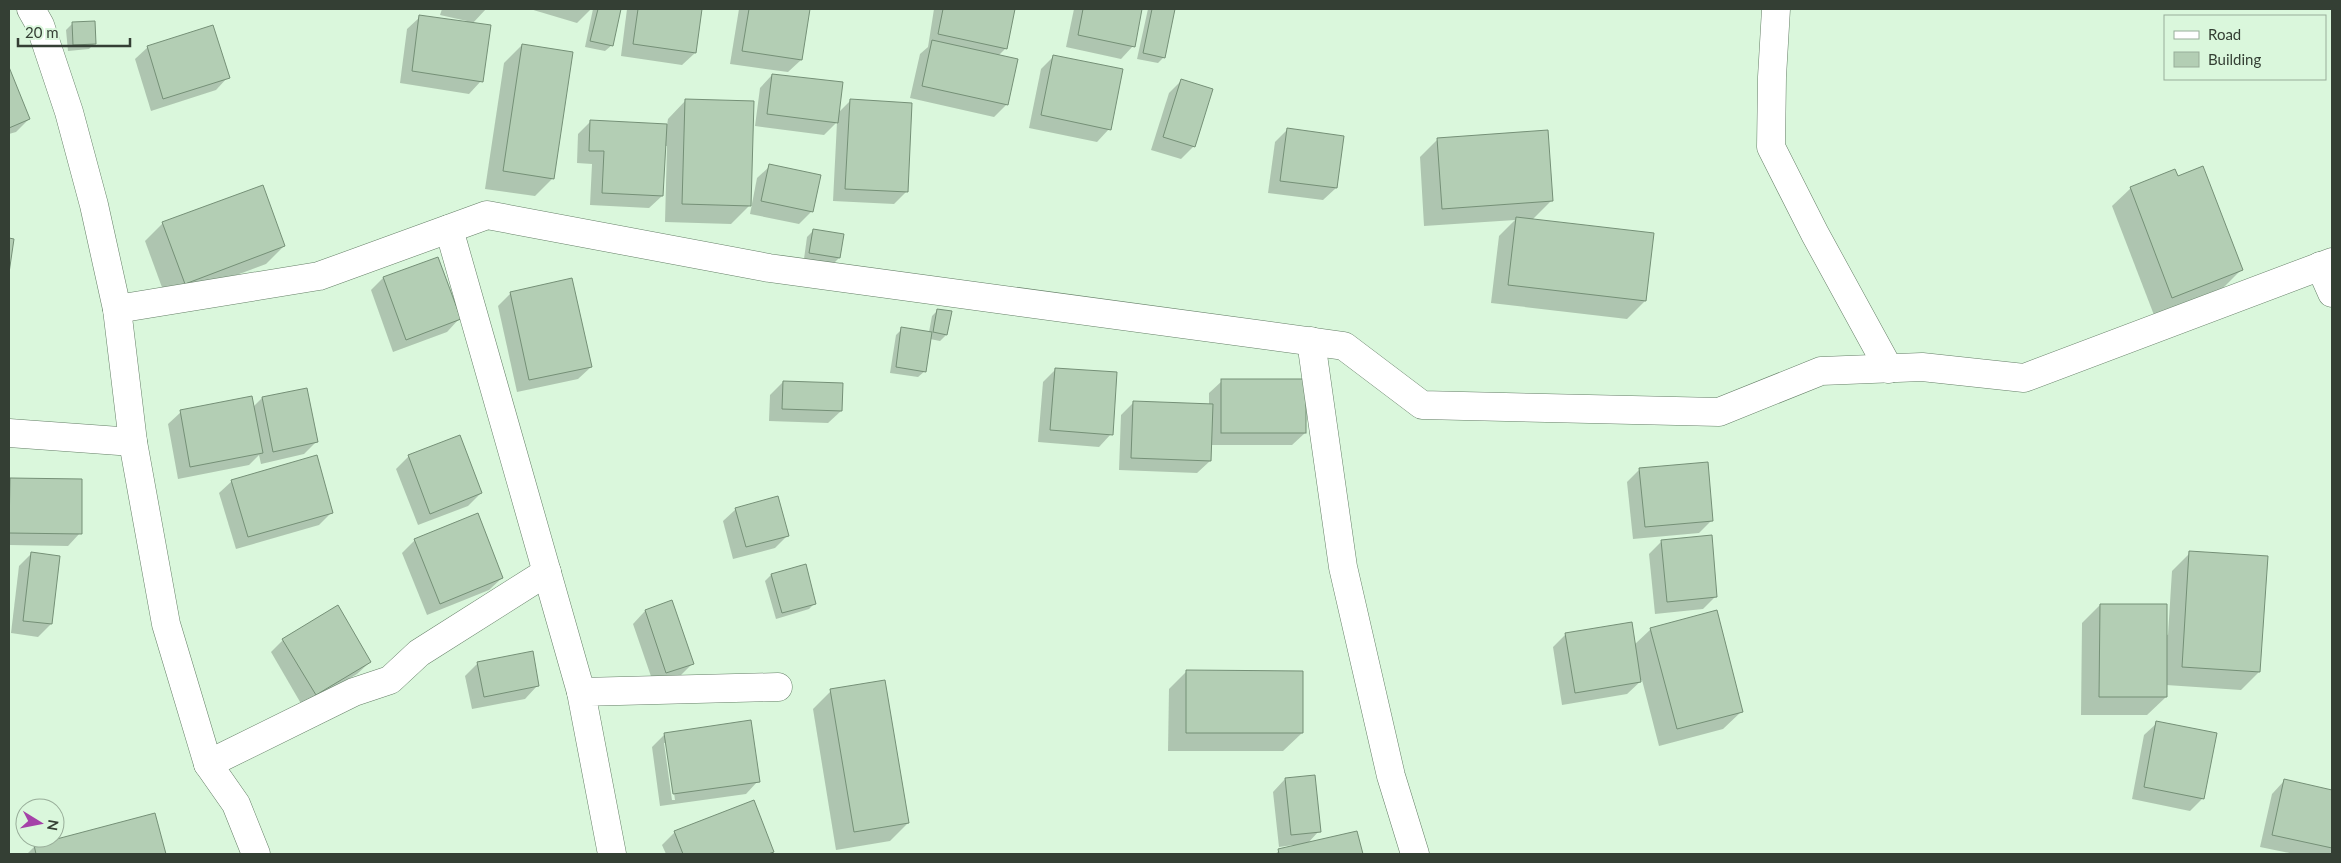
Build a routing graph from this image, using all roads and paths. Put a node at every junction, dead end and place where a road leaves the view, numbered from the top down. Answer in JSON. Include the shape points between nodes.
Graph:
{"nodes":[{"id":1,"x":30,"y":9,"type":"edge"},
{"id":2,"x":1776,"y":9,"type":"edge"},
{"id":3,"x":449,"y":229,"type":"junction"},
{"id":4,"x":2326,"y":264,"type":"edge"},
{"id":5,"x":2332,"y":293,"type":"edge"},
{"id":6,"x":117,"y":309,"type":"junction"},
{"id":7,"x":1311,"y":341,"type":"junction"},
{"id":8,"x":1889,"y":368,"type":"junction"},
{"id":9,"x":9,"y":433,"type":"edge"},
{"id":10,"x":133,"y":442,"type":"junction"},
{"id":11,"x":547,"y":572,"type":"junction"},
{"id":12,"x":778,"y":687,"type":"dead end"},
{"id":13,"x":581,"y":692,"type":"junction"},
{"id":14,"x":208,"y":764,"type":"junction"},
{"id":15,"x":256,"y":854,"type":"edge"},
{"id":16,"x":612,"y":854,"type":"edge"},
{"id":17,"x":1415,"y":854,"type":"edge"}],
"edges":[{"from":1,"to":6,"type":"street","via":[[40,25],[69,112]]},
{"from":2,"to":8,"type":"street","via":[[1771,148]]},
{"from":3,"to":6,"type":"street","via":[[319,276]]},
{"from":3,"to":7,"type":"street","via":[[487,215],[769,268]]},
{"from":3,"to":11,"type":"street"},
{"from":4,"to":5,"type":"street"},
{"from":4,"to":8,"type":"street","via":[[2024,378],[1922,367]]},
{"from":6,"to":10,"type":"street"},
{"from":7,"to":8,"type":"street","via":[[1344,346],[1422,405],[1718,412],[1821,371]]},
{"from":7,"to":17,"type":"street","via":[[1343,567],[1391,776]]},
{"from":9,"to":10,"type":"street"},
{"from":10,"to":14,"type":"street","via":[[166,624]]},
{"from":11,"to":13,"type":"street"},
{"from":11,"to":14,"type":"street","via":[[419,653],[390,680],[354,692]]},
{"from":12,"to":13,"type":"street"},
{"from":13,"to":16,"type":"street"},
{"from":14,"to":15,"type":"street","via":[[236,804]]}]}
